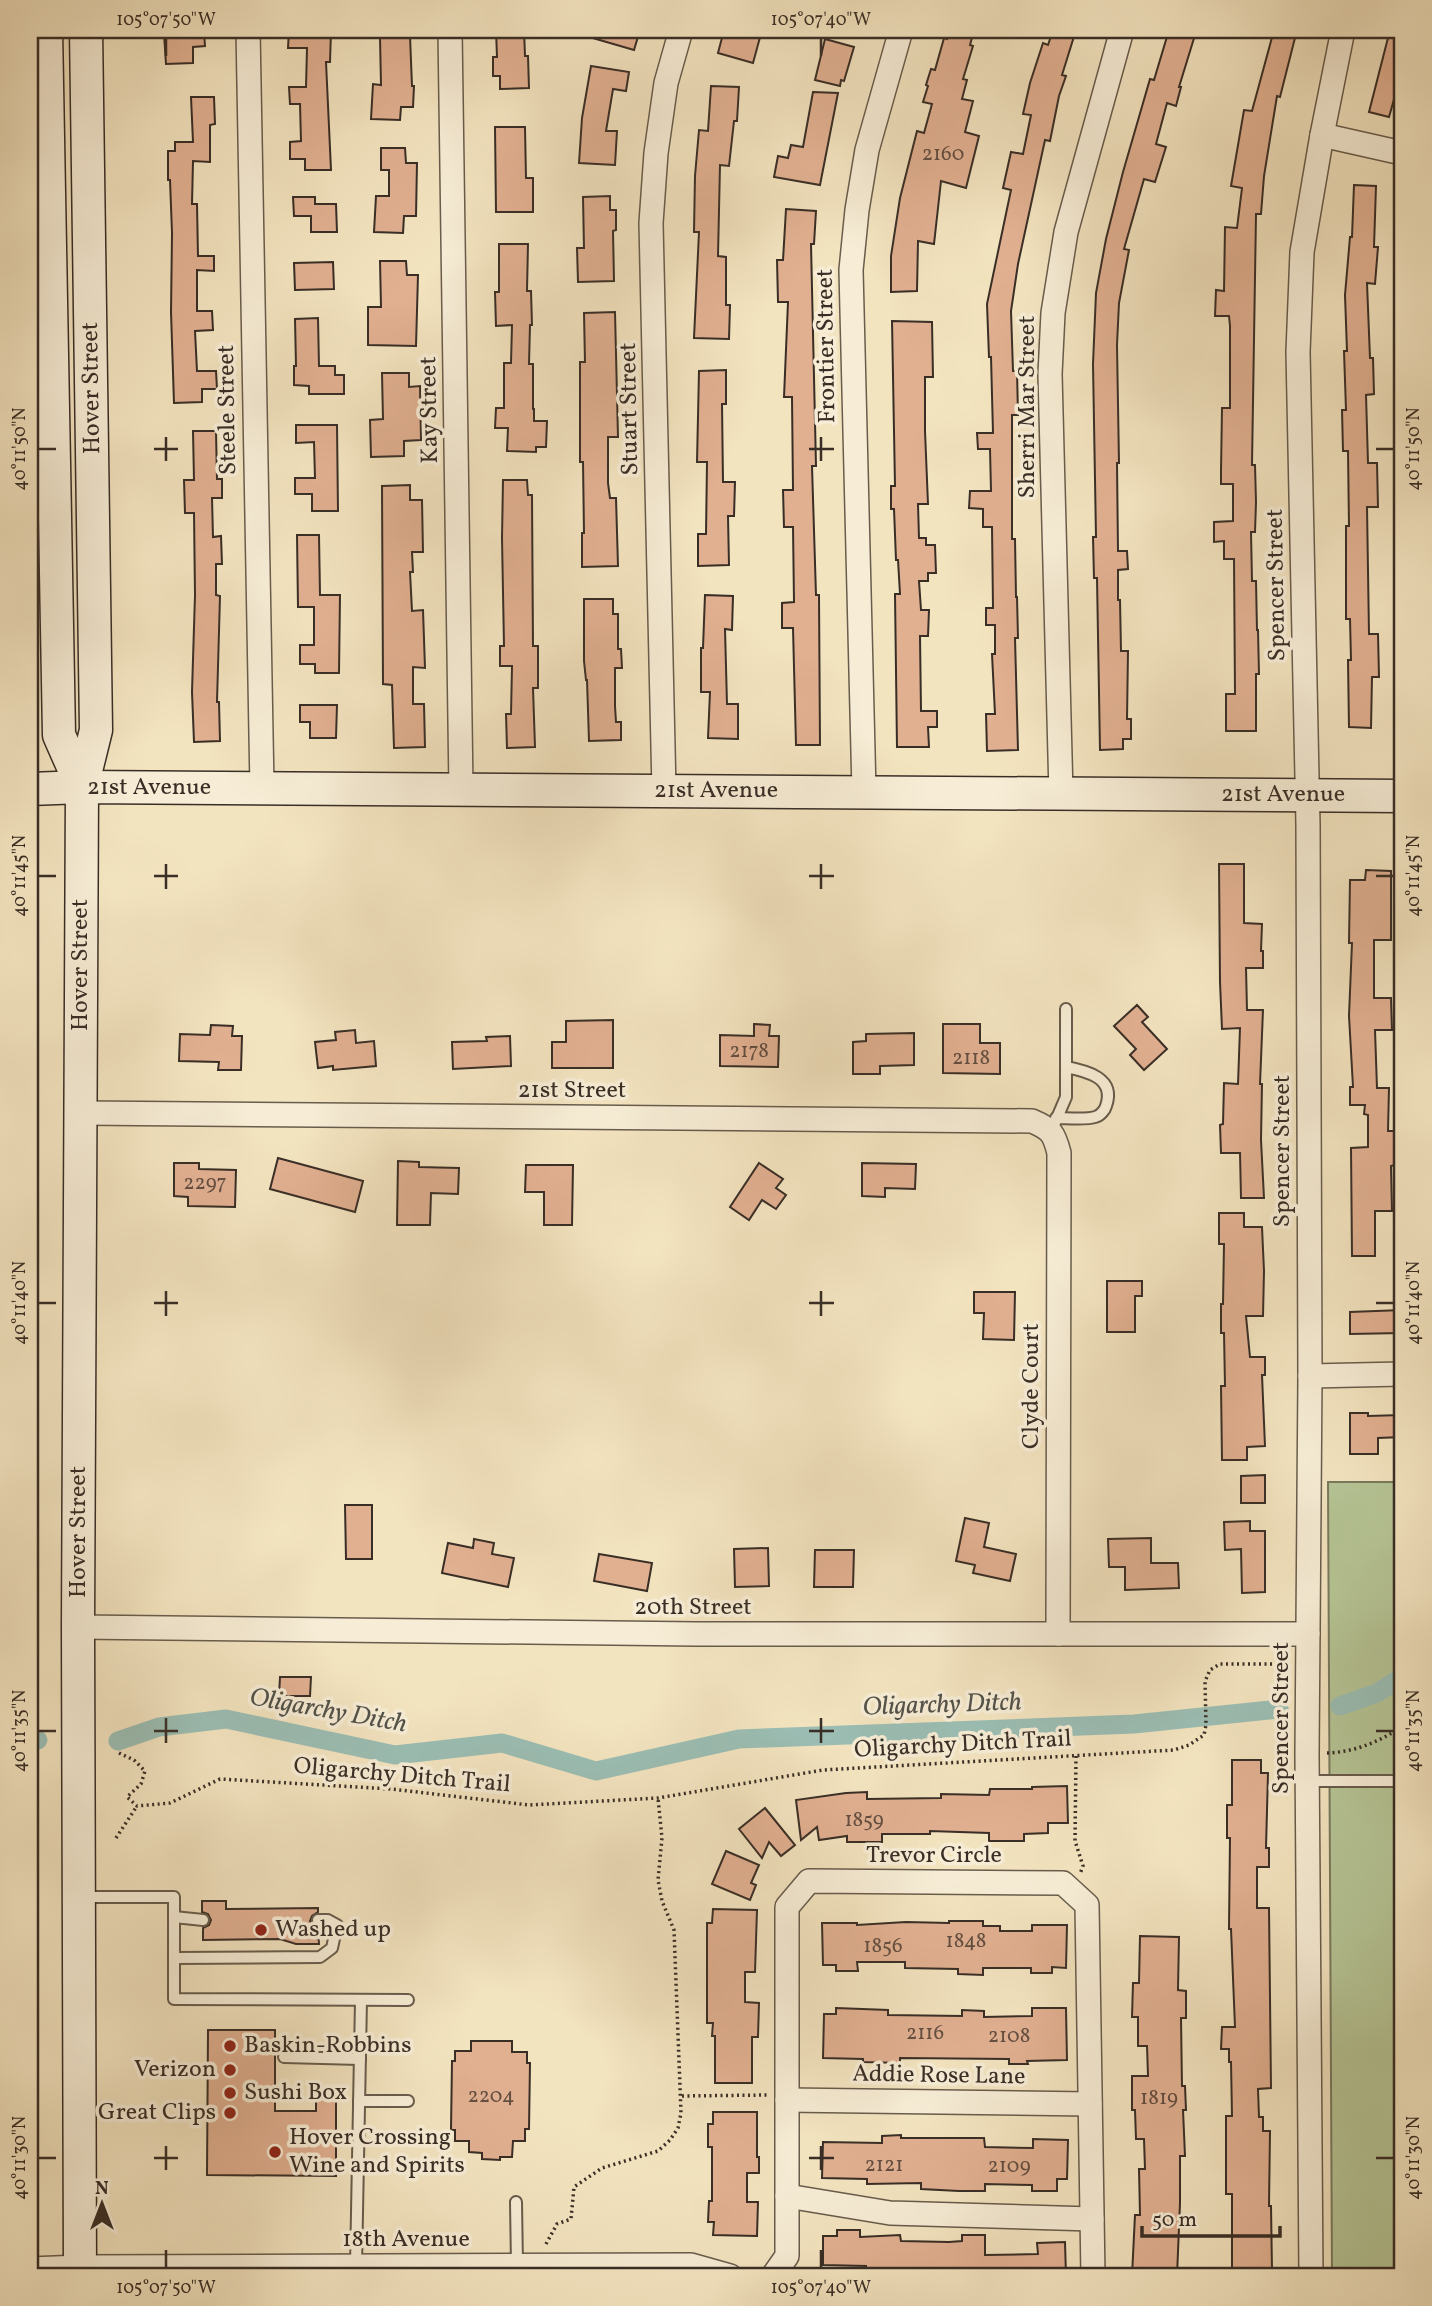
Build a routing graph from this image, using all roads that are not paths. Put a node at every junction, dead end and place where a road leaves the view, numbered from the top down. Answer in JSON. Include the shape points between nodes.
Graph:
{"nodes":[{"id":1,"x":46,"y":30,"type":"edge"},
{"id":2,"x":86,"y":30,"type":"edge"},
{"id":3,"x":248,"y":30,"type":"edge"},
{"id":4,"x":450,"y":30,"type":"edge"},
{"id":5,"x":681,"y":30,"type":"edge"},
{"id":6,"x":901,"y":30,"type":"edge"},
{"id":7,"x":1122,"y":30,"type":"edge"},
{"id":8,"x":1343,"y":30,"type":"edge"},
{"id":9,"x":1322,"y":135,"type":"junction"},
{"id":10,"x":1402,"y":153,"type":"edge"},
{"id":11,"x":82,"y":787,"type":"junction"},
{"id":12,"x":262,"y":788,"type":"junction"},
{"id":13,"x":30,"y":789,"type":"edge"},
{"id":14,"x":461,"y":790,"type":"junction"},
{"id":15,"x":664,"y":791,"type":"junction"},
{"id":16,"x":864,"y":792,"type":"junction"},
{"id":17,"x":1061,"y":794,"type":"junction"},
{"id":18,"x":1307,"y":795,"type":"junction"},
{"id":19,"x":1402,"y":796,"type":"edge"},
{"id":20,"x":1066,"y":1009,"type":"dead end"},
{"id":21,"x":1066,"y":1067,"type":"junction"},
{"id":22,"x":81,"y":1114,"type":"junction"},
{"id":23,"x":1054,"y":1130,"type":"junction"},
{"id":24,"x":1402,"y":1374,"type":"edge"},
{"id":25,"x":1310,"y":1376,"type":"junction"},
{"id":26,"x":79,"y":1628,"type":"junction"},
{"id":27,"x":1058,"y":1634,"type":"junction"},
{"id":28,"x":1308,"y":1634,"type":"junction"},
{"id":29,"x":1308,"y":1781,"type":"junction"},
{"id":30,"x":1402,"y":1781,"type":"edge"},
{"id":31,"x":79,"y":1898,"type":"junction"},
{"id":32,"x":174,"y":1917,"type":"junction"},
{"id":33,"x":202,"y":1920,"type":"dead end"},
{"id":34,"x":318,"y":1920,"type":"dead end"},
{"id":35,"x":175,"y":1958,"type":"junction"},
{"id":36,"x":361,"y":2000,"type":"junction"},
{"id":37,"x":408,"y":2000,"type":"dead end"},
{"id":38,"x":284,"y":2057,"type":"dead end"},
{"id":39,"x":360,"y":2059,"type":"junction"},
{"id":40,"x":787,"y":2098,"type":"junction"},
{"id":41,"x":359,"y":2101,"type":"junction"},
{"id":42,"x":408,"y":2101,"type":"dead end"},
{"id":43,"x":1090,"y":2104,"type":"junction"},
{"id":44,"x":788,"y":2196,"type":"junction"},
{"id":45,"x":516,"y":2202,"type":"dead end"},
{"id":46,"x":1092,"y":2219,"type":"junction"},
{"id":47,"x":517,"y":2255,"type":"junction"},
{"id":48,"x":30,"y":2269,"type":"edge"},
{"id":49,"x":356,"y":2271,"type":"edge"},
{"id":50,"x":573,"y":2271,"type":"edge"},
{"id":51,"x":80,"y":2272,"type":"edge"},
{"id":52,"x":730,"y":2276,"type":"edge"},
{"id":53,"x":773,"y":2276,"type":"edge"},
{"id":54,"x":1093,"y":2276,"type":"edge"},
{"id":55,"x":1311,"y":2276,"type":"edge"}],
"edges":[{"from":1,"to":11,"type":"main road","name":"Hover Street","via":[[59,735]]},
{"from":2,"to":11,"type":"main road","name":"Hover Street","via":[[96,730]]},
{"from":3,"to":12,"type":"street","name":"Steele Street"},
{"from":4,"to":14,"type":"street","name":"Kay Street"},
{"from":5,"to":15,"type":"street","name":"Stuart Street","via":[[666,83],[651,223]]},
{"from":6,"to":16,"type":"street","name":"Frontier Street","via":[[867,150],[851,270]]},
{"from":7,"to":17,"type":"street","name":"Sherri Mar Street","via":[[1066,232],[1053,313],[1050,374]]},
{"from":8,"to":9,"type":"street","name":"Spencer Street"},
{"from":9,"to":10,"type":"street"},
{"from":9,"to":18,"type":"street","name":"Spencer Street","via":[[1302,252],[1298,352]]},
{"from":11,"to":12,"type":"main road","name":"21st Avenue"},
{"from":11,"to":13,"type":"main road","name":"21st Avenue"},
{"from":11,"to":22,"type":"main road","name":"Hover Street"},
{"from":12,"to":14,"type":"main road","name":"21st Avenue"},
{"from":14,"to":15,"type":"main road","name":"21st Avenue"},
{"from":15,"to":16,"type":"main road","name":"21st Avenue"},
{"from":16,"to":17,"type":"main road","name":"21st Avenue"},
{"from":17,"to":18,"type":"main road","name":"21st Avenue"},
{"from":18,"to":19,"type":"main road","name":"21st Avenue"},
{"from":18,"to":25,"type":"street","name":"Spencer Street"},
{"from":20,"to":21,"type":"lane"},
{"from":21,"to":23,"type":"lane","via":[[1066,1097]]},
{"from":21,"to":23,"type":"lane","via":[[1087,1071],[1103,1081],[1109,1095],[1105,1110],[1096,1118]]},
{"from":22,"to":23,"type":"street","name":"21st Street","via":[[1032,1121]]},
{"from":22,"to":26,"type":"main road","name":"Hover Street"},
{"from":23,"to":27,"type":"street","name":"Clyde Court","via":[[1059,1153]]},
{"from":24,"to":25,"type":"street"},
{"from":25,"to":28,"type":"street","name":"Spencer Street"},
{"from":26,"to":27,"type":"street","name":"20th Street"},
{"from":26,"to":31,"type":"main road","name":"Hover Street"},
{"from":27,"to":28,"type":"street","name":"20th Street"},
{"from":28,"to":29,"type":"street","name":"Spencer Street"},
{"from":29,"to":30,"type":"lane"},
{"from":29,"to":55,"type":"street","name":"Spencer Street"},
{"from":31,"to":32,"type":"lane","via":[[174,1897]]},
{"from":31,"to":51,"type":"main road","name":"Hover Street"},
{"from":32,"to":33,"type":"lane"},
{"from":32,"to":35,"type":"lane"},
{"from":34,"to":35,"type":"lane","via":[[337,1925],[332,1948],[320,1957]]},
{"from":35,"to":36,"type":"lane","via":[[174,1999]]},
{"from":36,"to":37,"type":"lane"},
{"from":36,"to":39,"type":"lane"},
{"from":38,"to":39,"type":"lane"},
{"from":39,"to":41,"type":"lane"},
{"from":40,"to":43,"type":"street","name":"Addie Rose Lane"},
{"from":40,"to":43,"type":"street","name":"Trevor Circle","via":[[788,1907],[809,1881],[1063,1883],[1087,1905]]},
{"from":40,"to":44,"type":"street","name":"Trevor Circle"},
{"from":41,"to":42,"type":"lane"},
{"from":41,"to":49,"type":"lane"},
{"from":43,"to":46,"type":"street"},
{"from":44,"to":46,"type":"street","via":[[890,2213]]},
{"from":44,"to":53,"type":"street","name":"Trevor Circle","via":[[788,2256]]},
{"from":45,"to":47,"type":"lane"},
{"from":46,"to":54,"type":"street"},
{"from":47,"to":49,"type":"street","name":"18th Avenue"},
{"from":47,"to":50,"type":"street","name":"18th Avenue"},
{"from":48,"to":51,"type":"street","name":"18th Avenue"},
{"from":49,"to":51,"type":"street","name":"18th Avenue"},
{"from":50,"to":52,"type":"street","name":"18th Avenue","via":[[691,2265]]}]}
